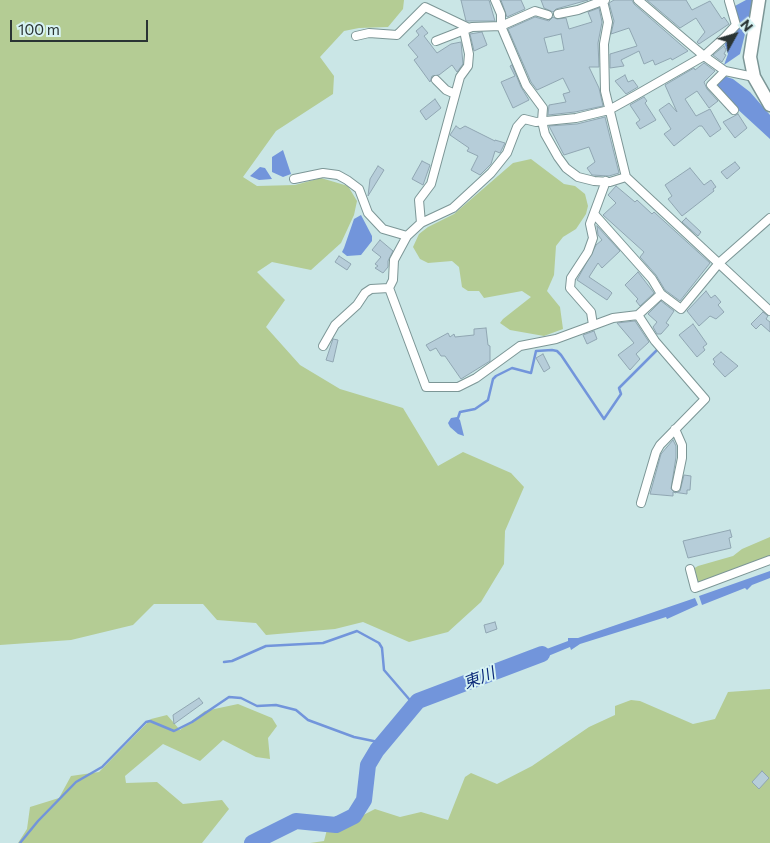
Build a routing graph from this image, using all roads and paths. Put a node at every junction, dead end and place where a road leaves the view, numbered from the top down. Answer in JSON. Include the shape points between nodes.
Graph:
{"nodes":[{"id":1,"x":495,"y":0,"type":"edge"},
{"id":2,"x":604,"y":0,"type":"edge"},
{"id":3,"x":638,"y":0,"type":"edge"},
{"id":4,"x":759,"y":0,"type":"edge"},
{"id":5,"x":729,"y":1,"type":"dead end"},
{"id":6,"x":591,"y":2,"type":"edge"},
{"id":7,"x":427,"y":3,"type":"edge"},
{"id":8,"x":558,"y":14,"type":"dead end"},
{"id":9,"x":548,"y":15,"type":"dead end"},
{"id":10,"x":500,"y":26,"type":"junction"},
{"id":11,"x":467,"y":29,"type":"junction"},
{"id":12,"x":356,"y":36,"type":"dead end"},
{"id":13,"x":436,"y":41,"type":"dead end"},
{"id":14,"x":704,"y":56,"type":"junction"},
{"id":15,"x":725,"y":70,"type":"junction"},
{"id":16,"x":754,"y":77,"type":"junction"},
{"id":17,"x":436,"y":80,"type":"dead end"},
{"id":18,"x":455,"y":94,"type":"junction"},
{"id":19,"x":770,"y":105,"type":"edge"},
{"id":20,"x":609,"y":110,"type":"junction"},
{"id":21,"x":734,"y":110,"type":"dead end"},
{"id":22,"x":542,"y":121,"type":"junction"},
{"id":23,"x":294,"y":178,"type":"dead end"},
{"id":24,"x":626,"y":178,"type":"junction"},
{"id":25,"x":606,"y":182,"type":"junction"},
{"id":26,"x":595,"y":215,"type":"junction"},
{"id":27,"x":770,"y":218,"type":"edge"},
{"id":28,"x":421,"y":223,"type":"junction"},
{"id":29,"x":407,"y":236,"type":"junction"},
{"id":30,"x":719,"y":263,"type":"junction"},
{"id":31,"x":389,"y":288,"type":"junction"},
{"id":32,"x":661,"y":294,"type":"junction"},
{"id":33,"x":770,"y":310,"type":"edge"},
{"id":34,"x":638,"y":315,"type":"junction"},
{"id":35,"x":593,"y":325,"type":"junction"},
{"id":36,"x":323,"y":346,"type":"dead end"},
{"id":37,"x":675,"y":429,"type":"junction"},
{"id":38,"x":676,"y":487,"type":"dead end"},
{"id":39,"x":641,"y":503,"type":"dead end"},
{"id":40,"x":770,"y":560,"type":"edge"},
{"id":41,"x":690,"y":569,"type":"dead end"}],
"edges":[{"from":1,"to":10,"type":"street","via":[[501,14]]},
{"from":2,"to":6,"type":"street"},
{"from":2,"to":20,"type":"street","via":[[608,22],[605,92]]},
{"from":3,"to":14,"type":"street"},
{"from":4,"to":16,"type":"main road","via":[[750,57]]},
{"from":5,"to":14,"type":"street","via":[[736,25]]},
{"from":6,"to":8,"type":"street","via":[[578,10]]},
{"from":7,"to":11,"type":"street"},
{"from":7,"to":12,"type":"street","via":[[397,35],[369,33]]},
{"from":9,"to":10,"type":"street","via":[[534,11]]},
{"from":10,"to":11,"type":"street"},
{"from":10,"to":22,"type":"street","via":[[526,85],[543,108]]},
{"from":11,"to":13,"type":"street"},
{"from":11,"to":18,"type":"street","via":[[468,66],[460,77]]},
{"from":14,"to":15,"type":"street"},
{"from":14,"to":20,"type":"street"},
{"from":15,"to":16,"type":"street"},
{"from":15,"to":21,"type":"street","via":[[711,85]]},
{"from":16,"to":19,"type":"main road"},
{"from":17,"to":18,"type":"street"},
{"from":18,"to":28,"type":"street","via":[[431,184],[419,200]]},
{"from":20,"to":22,"type":"street","via":[[576,118]]},
{"from":20,"to":24,"type":"street"},
{"from":22,"to":25,"type":"street","via":[[545,134],[566,168],[578,177]]},
{"from":22,"to":28,"type":"street","via":[[524,119],[517,127],[507,153],[491,173],[453,208]]},
{"from":23,"to":29,"type":"street","via":[[338,175],[359,189],[368,213],[383,230]]},
{"from":24,"to":25,"type":"street"},
{"from":24,"to":30,"type":"street"},
{"from":25,"to":26,"type":"street"},
{"from":26,"to":32,"type":"street","via":[[652,279]]},
{"from":26,"to":35,"type":"street","via":[[590,224],[593,238],[571,278],[570,288],[591,312]]},
{"from":27,"to":30,"type":"street"},
{"from":28,"to":29,"type":"street"},
{"from":29,"to":31,"type":"street","via":[[394,260],[393,280]]},
{"from":30,"to":32,"type":"street","via":[[681,309]]},
{"from":30,"to":33,"type":"street"},
{"from":31,"to":35,"type":"street","via":[[426,387],[458,387],[520,346],[556,339]]},
{"from":31,"to":36,"type":"street","via":[[378,287],[365,293],[335,325]]},
{"from":32,"to":34,"type":"street"},
{"from":34,"to":35,"type":"street"},
{"from":34,"to":37,"type":"street","via":[[655,341],[705,399]]},
{"from":37,"to":38,"type":"street","via":[[682,444]]},
{"from":37,"to":39,"type":"street","via":[[656,452]]},
{"from":40,"to":41,"type":"street","via":[[695,588]]}]}
